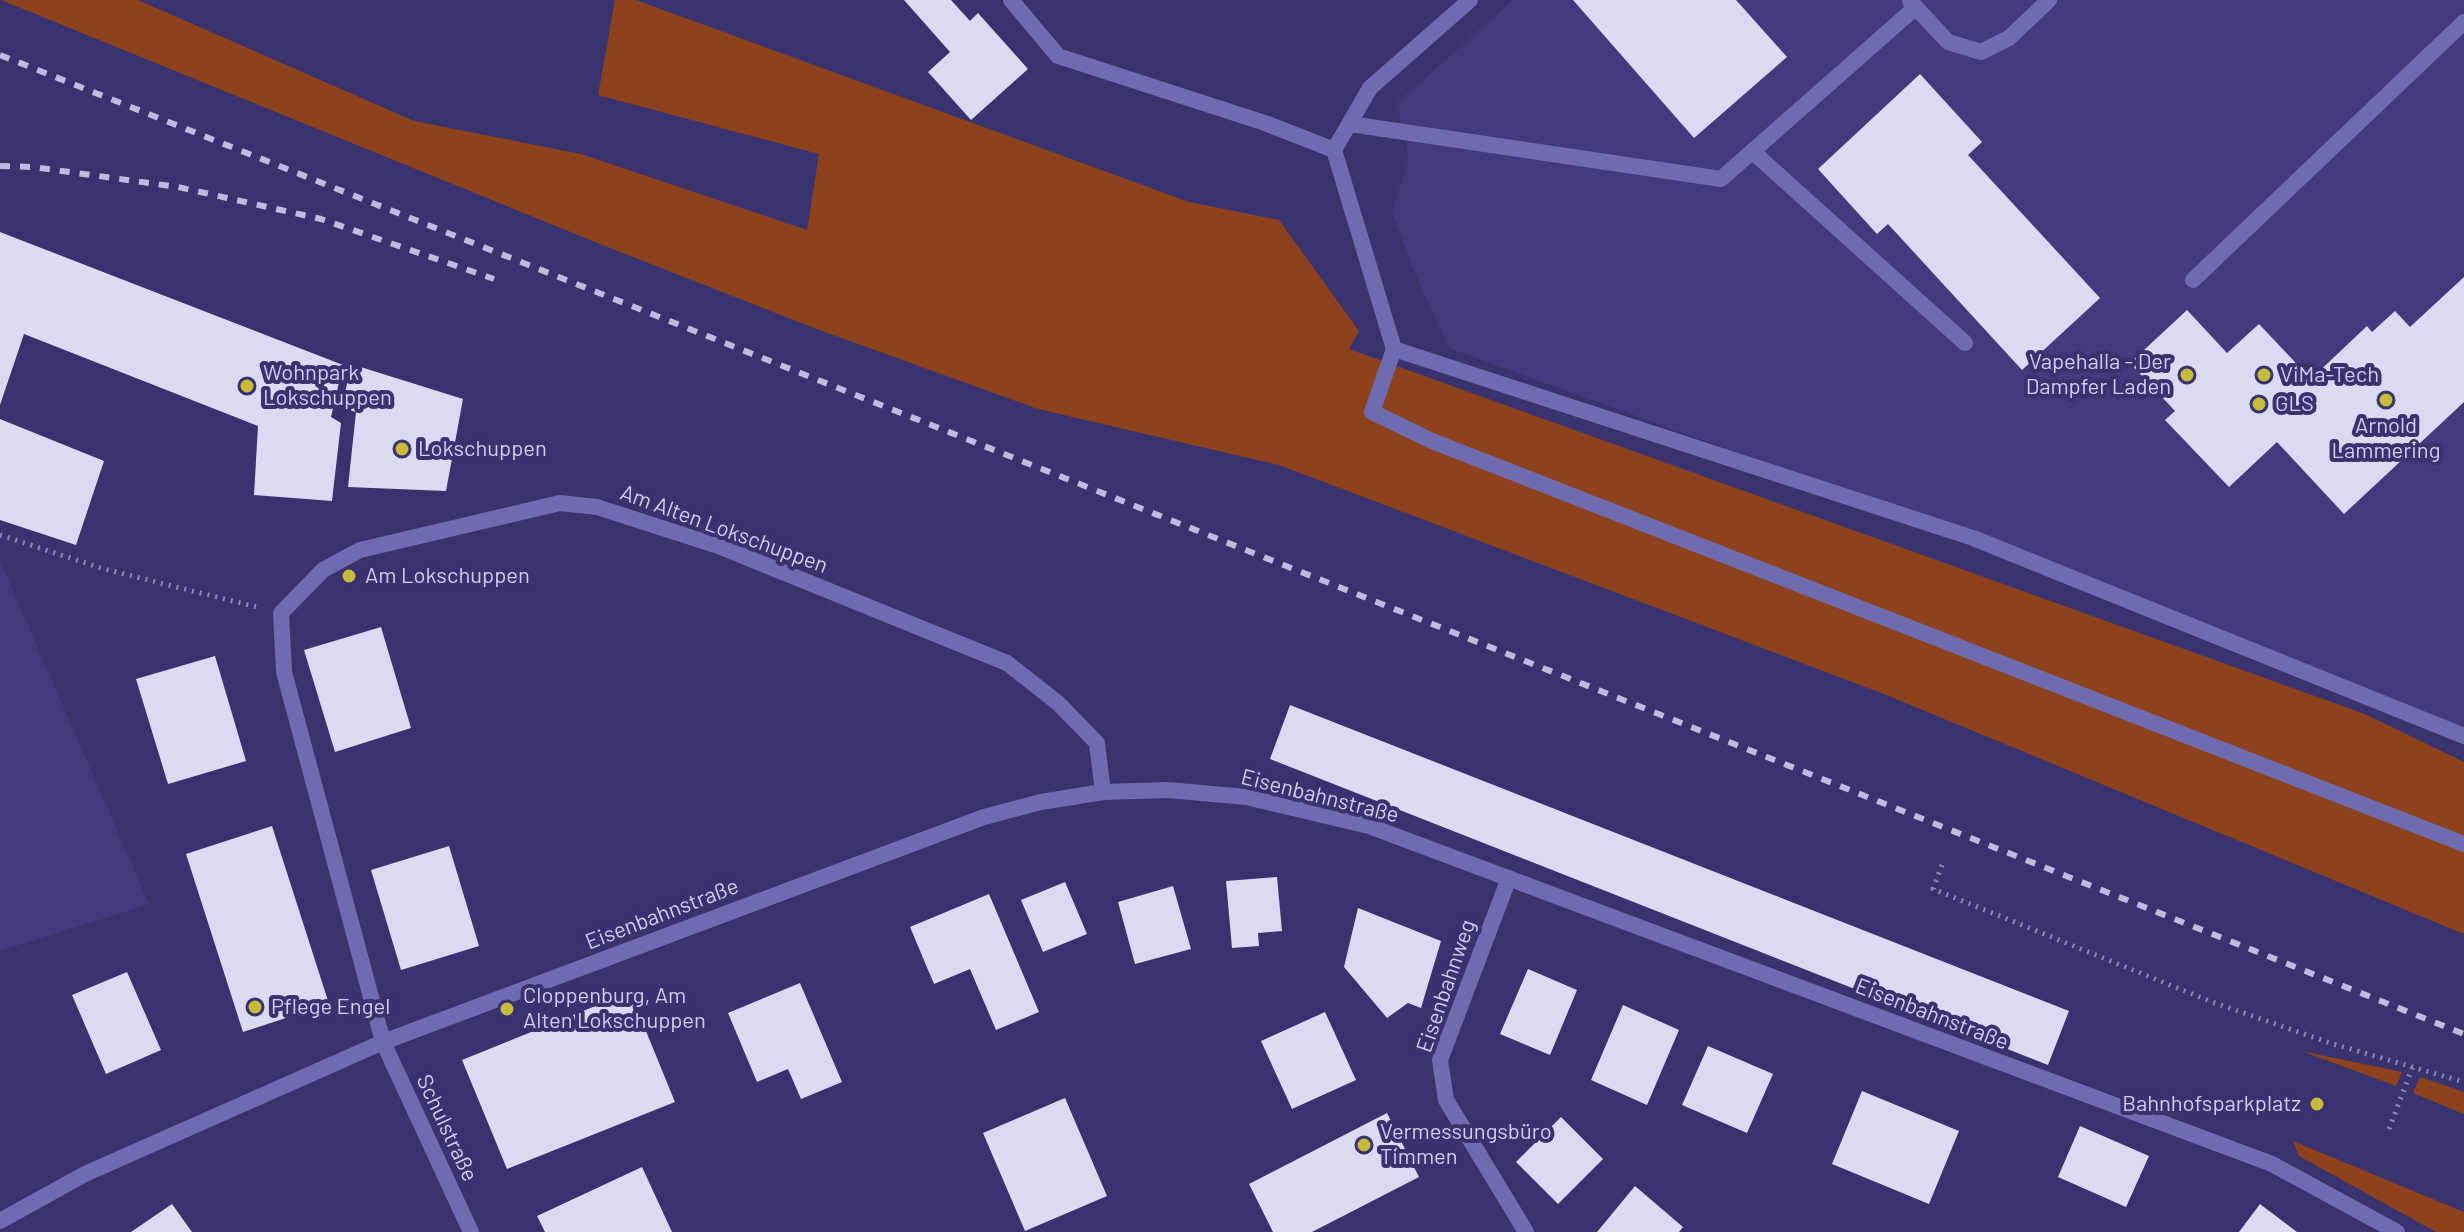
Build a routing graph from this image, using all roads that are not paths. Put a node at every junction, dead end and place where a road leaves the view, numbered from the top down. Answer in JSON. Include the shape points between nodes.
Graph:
{"nodes":[{"id":1,"x":1011,"y":0,"type":"edge"},
{"id":2,"x":1470,"y":0,"type":"edge"},
{"id":3,"x":2049,"y":0,"type":"edge"},
{"id":4,"x":1912,"y":4,"type":"edge"},
{"id":5,"x":2464,"y":22,"type":"edge"},
{"id":6,"x":1350,"y":124,"type":"junction"},
{"id":7,"x":1334,"y":150,"type":"junction"},
{"id":8,"x":1752,"y":151,"type":"junction"},
{"id":9,"x":2193,"y":280,"type":"dead end"},
{"id":10,"x":1965,"y":343,"type":"dead end"},
{"id":11,"x":1394,"y":349,"type":"junction"},
{"id":12,"x":2464,"y":736,"type":"edge"},
{"id":13,"x":1103,"y":792,"type":"junction"},
{"id":14,"x":2464,"y":844,"type":"edge"},
{"id":15,"x":1509,"y":878,"type":"junction"},
{"id":16,"x":383,"y":1042,"type":"junction"},
{"id":17,"x":0,"y":1221,"type":"edge"},
{"id":18,"x":471,"y":1232,"type":"edge"},
{"id":19,"x":1526,"y":1232,"type":"edge"},
{"id":20,"x":2397,"y":1232,"type":"edge"}],
"edges":[{"from":1,"to":7,"type":"street","via":[[1058,56]]},
{"from":2,"to":6,"type":"street","via":[[1370,88]]},
{"from":3,"to":4,"type":"street","via":[[2009,38],[1981,52],[1948,42]]},
{"from":4,"to":8,"type":"street"},
{"from":5,"to":9,"type":"street"},
{"from":6,"to":7,"type":"street"},
{"from":6,"to":8,"type":"street","via":[[1721,179]]},
{"from":7,"to":11,"type":"street"},
{"from":8,"to":10,"type":"street"},
{"from":11,"to":12,"type":"street","via":[[1973,538]]},
{"from":11,"to":14,"type":"street","via":[[1372,412],[1432,441]]},
{"from":13,"to":15,"type":"street","name":"Eisenbahnstraße","via":[[1168,790],[1246,797],[1369,826]]},
{"from":13,"to":16,"type":"street","name":"Eisenbahnstraße","via":[[984,817]]},
{"from":13,"to":16,"type":"street","name":"Am Alten Lokschuppen","via":[[1097,743],[1007,663],[721,547],[597,507],[560,503],[360,550],[323,570],[281,613],[284,672]]},
{"from":15,"to":19,"type":"street","name":"Eisenbahnweg","via":[[1440,1060],[1446,1100]]},
{"from":15,"to":20,"type":"street","name":"Eisenbahnstraße","via":[[2272,1164]]},
{"from":16,"to":17,"type":"street","name":"Eisenbahnstraße","via":[[85,1174]]},
{"from":16,"to":18,"type":"street","name":"Schulstraße"}]}
